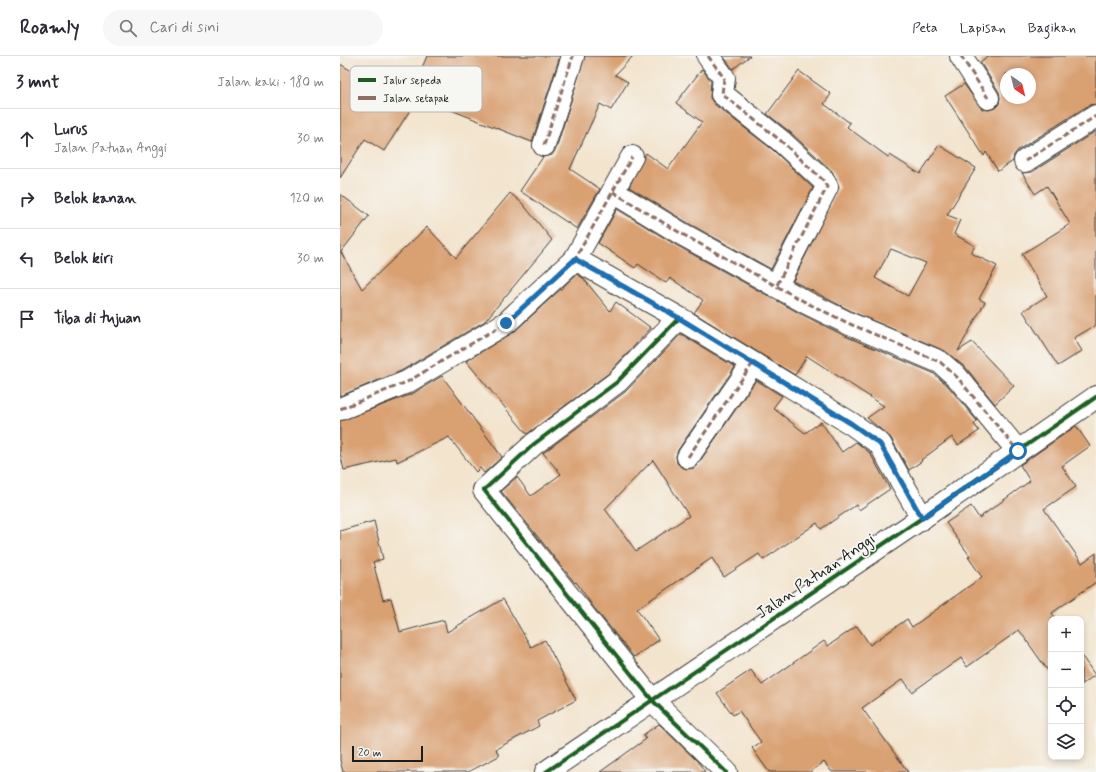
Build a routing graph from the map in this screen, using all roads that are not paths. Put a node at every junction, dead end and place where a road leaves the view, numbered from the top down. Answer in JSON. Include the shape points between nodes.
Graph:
{"nodes":[{"id":1,"x":573,"y":56,"type":"edge"},
{"id":2,"x":708,"y":56,"type":"edge"},
{"id":3,"x":961,"y":56,"type":"edge"},
{"id":4,"x":988,"y":98,"type":"dead end"},
{"id":5,"x":1096,"y":116,"type":"edge"},
{"id":6,"x":544,"y":145,"type":"dead end"},
{"id":7,"x":632,"y":157,"type":"dead end"},
{"id":8,"x":1025,"y":161,"type":"dead end"},
{"id":9,"x":613,"y":192,"type":"junction"},
{"id":10,"x":575,"y":259,"type":"junction"},
{"id":11,"x":777,"y":285,"type":"junction"},
{"id":12,"x":679,"y":318,"type":"junction"},
{"id":13,"x":753,"y":363,"type":"junction"},
{"id":14,"x":1096,"y":397,"type":"edge"},
{"id":15,"x":340,"y":409,"type":"edge"},
{"id":16,"x":1018,"y":451,"type":"junction"},
{"id":17,"x":688,"y":457,"type":"dead end"},
{"id":18,"x":922,"y":518,"type":"junction"},
{"id":19,"x":652,"y":700,"type":"junction"},
{"id":20,"x":546,"y":772,"type":"edge"},
{"id":21,"x":726,"y":772,"type":"edge"}],
"edges":[{"from":1,"to":6,"type":"street"},
{"from":2,"to":11,"type":"street","via":[[724,78],[722,94],[781,141],[823,180],[827,187]]},
{"from":3,"to":4,"type":"street"},
{"from":5,"to":8,"type":"street"},
{"from":7,"to":9,"type":"street"},
{"from":9,"to":10,"type":"street"},
{"from":9,"to":11,"type":"street","via":[[682,234]]},
{"from":10,"to":12,"type":"street"},
{"from":10,"to":15,"type":"street","via":[[506,323],[407,382]]},
{"from":11,"to":16,"type":"street","via":[[850,324],[947,366]]},
{"from":12,"to":13,"type":"street"},
{"from":12,"to":19,"type":"street","via":[[618,382],[534,444],[484,490]]},
{"from":13,"to":17,"type":"street"},
{"from":13,"to":18,"type":"street","via":[[880,444]]},
{"from":14,"to":16,"type":"street","name":"Jalan Patuan Anggi"},
{"from":16,"to":18,"type":"street","name":"Jalan Patuan Anggi"},
{"from":18,"to":19,"type":"street","name":"Jalan Patuan Anggi"},
{"from":19,"to":20,"type":"street","name":"Jalan Patuan Anggi"},
{"from":19,"to":21,"type":"street"}]}
